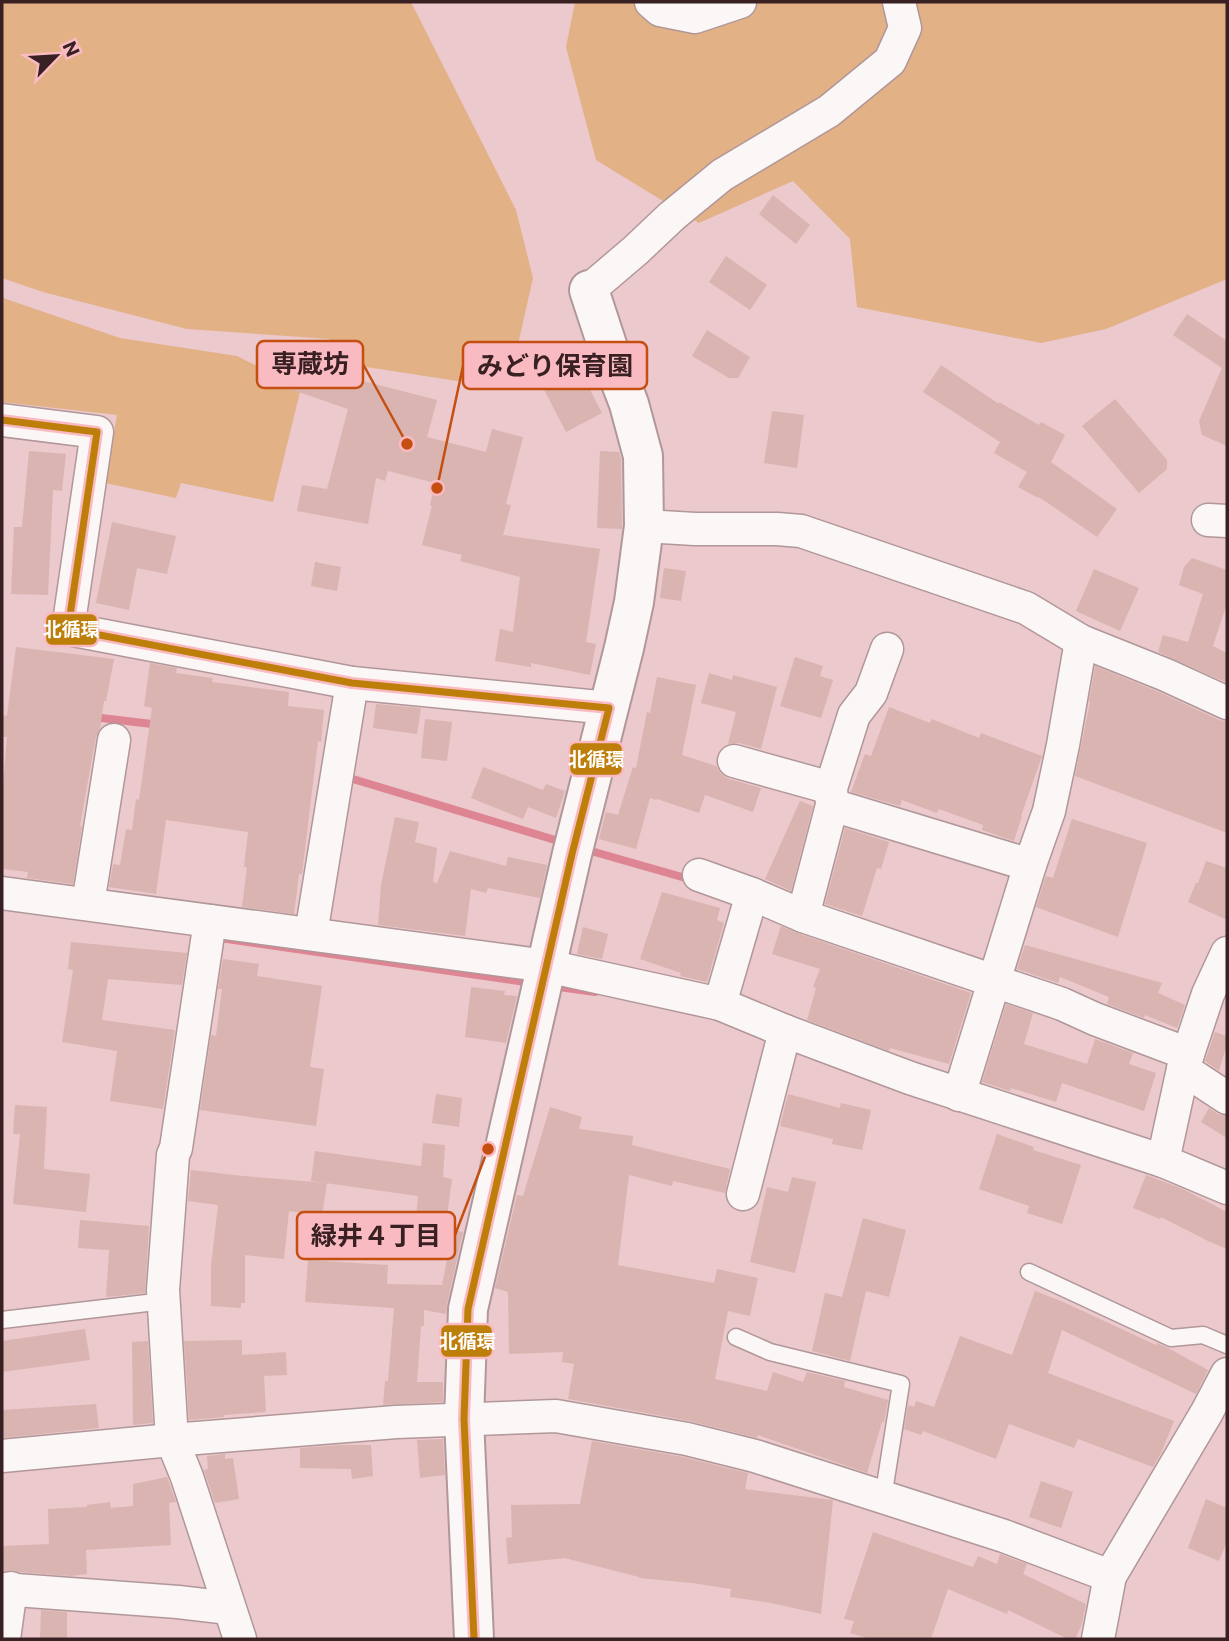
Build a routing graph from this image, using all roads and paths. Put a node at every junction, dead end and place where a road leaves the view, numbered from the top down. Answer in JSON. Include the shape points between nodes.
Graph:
{"nodes":[{"id":1,"x":651,"y":2,"type":"edge"},
{"id":2,"x":740,"y":2,"type":"edge"},
{"id":3,"x":900,"y":2,"type":"edge"},
{"id":4,"x":589,"y":290,"type":"joint"},
{"id":5,"x":2,"y":420,"type":"edge"},
{"id":6,"x":644,"y":526,"type":"junction"},
{"id":7,"x":1081,"y":641,"type":"junction"},
{"id":8,"x":887,"y":649,"type":"dead end"},
{"id":9,"x":352,"y":683,"type":"junction"},
{"id":10,"x":1227,"y":703,"type":"edge"},
{"id":11,"x":609,"y":708,"type":"junction"},
{"id":12,"x":114,"y":740,"type":"dead end"},
{"id":13,"x":734,"y":761,"type":"dead end"},
{"id":14,"x":831,"y":796,"type":"junction"},
{"id":15,"x":1030,"y":864,"type":"junction"},
{"id":16,"x":699,"y":875,"type":"dead end"},
{"id":17,"x":2,"y":893,"type":"edge"},
{"id":18,"x":752,"y":894,"type":"junction"},
{"id":19,"x":88,"y":904,"type":"junction"},
{"id":20,"x":803,"y":916,"type":"junction"},
{"id":21,"x":210,"y":921,"type":"junction"},
{"id":22,"x":311,"y":934,"type":"junction"},
{"id":23,"x":1227,"y":953,"type":"edge"},
{"id":24,"x":547,"y":966,"type":"junction"},
{"id":25,"x":994,"y":982,"type":"junction"},
{"id":26,"x":1217,"y":998,"type":"edge"},
{"id":27,"x":720,"y":1004,"type":"junction"},
{"id":28,"x":785,"y":1031,"type":"junction"},
{"id":29,"x":1186,"y":1062,"type":"junction"},
{"id":30,"x":959,"y":1096,"type":"junction"},
{"id":31,"x":1227,"y":1098,"type":"edge"},
{"id":32,"x":1163,"y":1161,"type":"junction"},
{"id":33,"x":1227,"y":1188,"type":"edge"},
{"id":34,"x":743,"y":1194,"type":"dead end"},
{"id":35,"x":1028,"y":1272,"type":"dead end"},
{"id":36,"x":164,"y":1301,"type":"junction"},
{"id":37,"x":2,"y":1320,"type":"edge"},
{"id":38,"x":736,"y":1337,"type":"dead end"},
{"id":39,"x":1227,"y":1345,"type":"edge"},
{"id":40,"x":1227,"y":1374,"type":"edge"},
{"id":41,"x":464,"y":1419,"type":"junction"},
{"id":42,"x":172,"y":1440,"type":"junction"},
{"id":43,"x":2,"y":1456,"type":"edge"},
{"id":44,"x":884,"y":1498,"type":"junction"},
{"id":45,"x":1110,"y":1576,"type":"junction"},
{"id":46,"x":6,"y":1588,"type":"edge"},
{"id":47,"x":229,"y":1608,"type":"junction"},
{"id":48,"x":4,"y":1639,"type":"edge"},
{"id":49,"x":240,"y":1639,"type":"edge"},
{"id":50,"x":474,"y":1639,"type":"edge"},
{"id":51,"x":1098,"y":1639,"type":"edge"}],
"edges":[{"from":1,"to":2,"type":"street","via":[[660,10],[695,17]]},
{"from":3,"to":4,"type":"street","via":[[905,28],[890,61],[830,111],[722,175]]},
{"from":4,"to":6,"type":"street","via":[[643,456]]},
{"from":5,"to":9,"type":"street","via":[[97,432],[68,629]]},
{"from":6,"to":7,"type":"street","via":[[800,531],[1026,608]]},
{"from":6,"to":11,"type":"street","via":[[634,602]]},
{"from":7,"to":10,"type":"street"},
{"from":7,"to":15,"type":"street","via":[[1049,811]]},
{"from":8,"to":14,"type":"street","via":[[871,693],[854,715]]},
{"from":9,"to":11,"type":"street"},
{"from":9,"to":22,"type":"street"},
{"from":11,"to":24,"type":"street"},
{"from":12,"to":19,"type":"street"},
{"from":13,"to":14,"type":"street"},
{"from":14,"to":15,"type":"street"},
{"from":14,"to":20,"type":"street"},
{"from":15,"to":25,"type":"street"},
{"from":16,"to":18,"type":"street"},
{"from":17,"to":19,"type":"street"},
{"from":18,"to":20,"type":"street"},
{"from":18,"to":27,"type":"street"},
{"from":19,"to":21,"type":"street"},
{"from":20,"to":25,"type":"street"},
{"from":21,"to":22,"type":"street"},
{"from":21,"to":36,"type":"street","via":[[173,1155]]},
{"from":22,"to":24,"type":"street"},
{"from":23,"to":26,"type":"street"},
{"from":24,"to":27,"type":"street"},
{"from":24,"to":41,"type":"street","via":[[468,1309]]},
{"from":25,"to":29,"type":"street","via":[[1062,1004]]},
{"from":25,"to":30,"type":"street"},
{"from":26,"to":29,"type":"street"},
{"from":27,"to":28,"type":"street"},
{"from":28,"to":30,"type":"street"},
{"from":28,"to":34,"type":"street"},
{"from":29,"to":31,"type":"street"},
{"from":29,"to":32,"type":"street"},
{"from":30,"to":32,"type":"street"},
{"from":32,"to":33,"type":"street"},
{"from":35,"to":39,"type":"lane","via":[[1171,1338],[1203,1335]]},
{"from":36,"to":37,"type":"lane"},
{"from":36,"to":42,"type":"street"},
{"from":38,"to":44,"type":"lane","via":[[770,1352],[901,1384]]},
{"from":40,"to":45,"type":"street"},
{"from":41,"to":42,"type":"street"},
{"from":41,"to":44,"type":"street","via":[[555,1416],[687,1439]]},
{"from":41,"to":50,"type":"street"},
{"from":42,"to":43,"type":"street"},
{"from":42,"to":47,"type":"street"},
{"from":44,"to":45,"type":"street","via":[[1004,1535]]},
{"from":45,"to":51,"type":"street"},
{"from":46,"to":47,"type":"street"},
{"from":46,"to":48,"type":"street"},
{"from":47,"to":49,"type":"street"}]}
